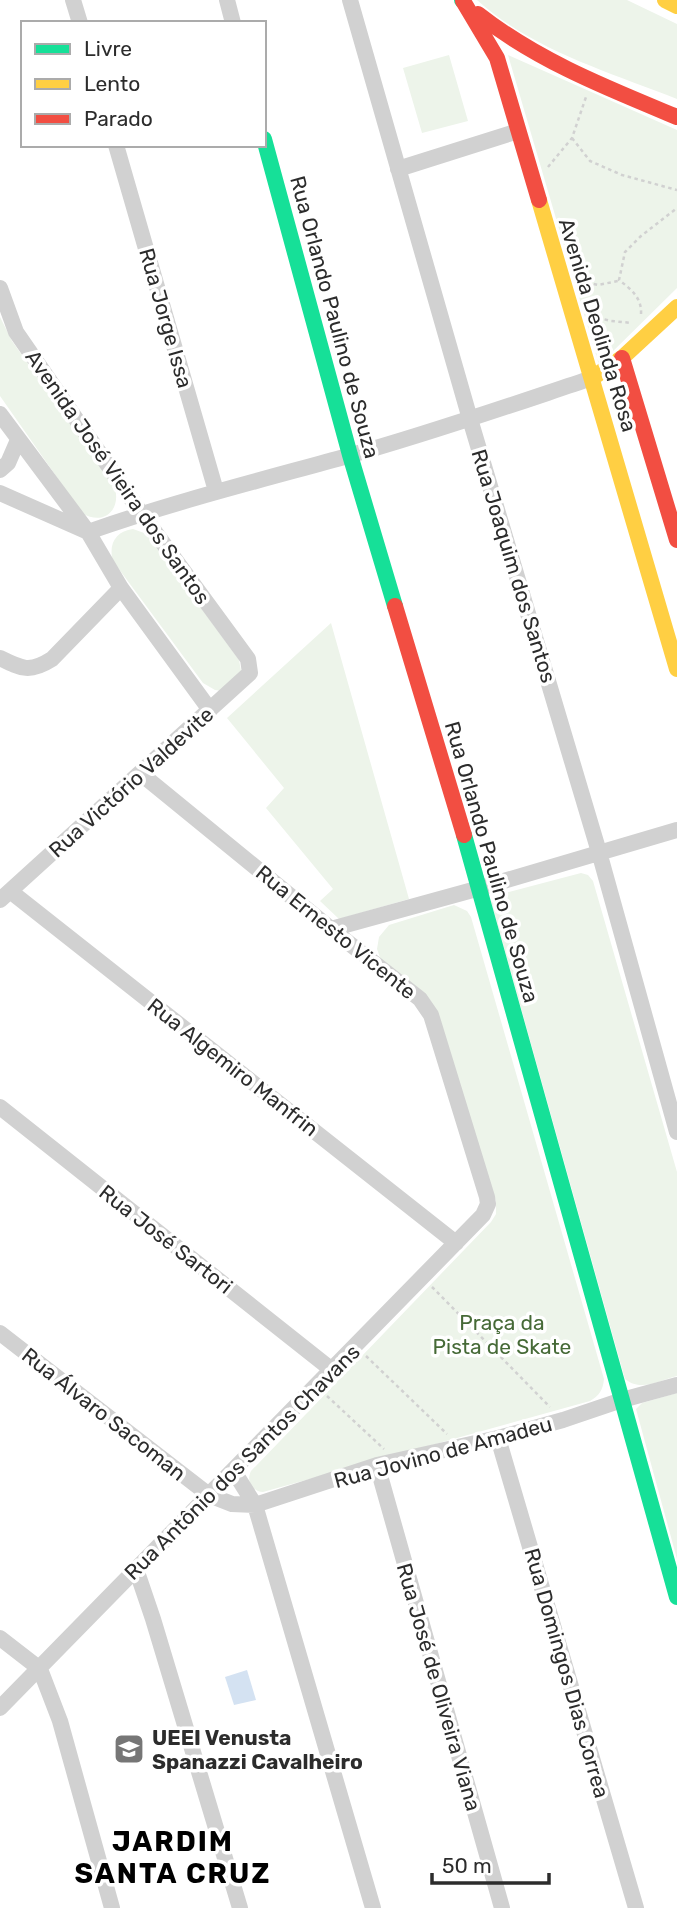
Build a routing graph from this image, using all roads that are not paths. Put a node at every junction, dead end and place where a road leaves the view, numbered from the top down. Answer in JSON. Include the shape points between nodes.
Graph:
{"nodes":[{"id":1,"x":74,"y":0,"type":"edge"},
{"id":2,"x":227,"y":0,"type":"edge"},
{"id":3,"x":350,"y":0,"type":"edge"},
{"id":4,"x":463,"y":0,"type":"edge"},
{"id":5,"x":665,"y":0,"type":"edge"},
{"id":6,"x":677,"y":6,"type":"edge"},
{"id":7,"x":79,"y":21,"type":"edge"},
{"id":8,"x":232,"y":21,"type":"edge"},
{"id":9,"x":677,"y":117,"type":"edge"},
{"id":10,"x":518,"y":131,"type":"junction"},
{"id":11,"x":266,"y":146,"type":"edge"},
{"id":12,"x":117,"y":147,"type":"edge"},
{"id":13,"x":398,"y":169,"type":"junction"},
{"id":14,"x":0,"y":288,"type":"edge"},
{"id":15,"x":677,"y":307,"type":"edge"},
{"id":16,"x":622,"y":358,"type":"junction"},
{"id":17,"x":592,"y":379,"type":"junction"},
{"id":18,"x":0,"y":414,"type":"edge"},
{"id":19,"x":470,"y":419,"type":"junction"},
{"id":20,"x":18,"y":440,"type":"junction"},
{"id":21,"x":350,"y":455,"type":"junction"},
{"id":22,"x":0,"y":470,"type":"edge"},
{"id":23,"x":216,"y":491,"type":"junction"},
{"id":24,"x":0,"y":493,"type":"edge"},
{"id":25,"x":141,"y":513,"type":"junction"},
{"id":26,"x":88,"y":532,"type":"junction"},
{"id":27,"x":677,"y":540,"type":"edge"},
{"id":28,"x":121,"y":588,"type":"junction"},
{"id":29,"x":0,"y":658,"type":"edge"},
{"id":30,"x":248,"y":659,"type":"joint"},
{"id":31,"x":677,"y":669,"type":"edge"},
{"id":32,"x":209,"y":710,"type":"junction"},
{"id":33,"x":140,"y":773,"type":"junction"},
{"id":34,"x":677,"y":830,"type":"edge"},
{"id":35,"x":600,"y":852,"type":"junction"},
{"id":36,"x":480,"y":888,"type":"junction"},
{"id":37,"x":5,"y":895,"type":"edge"},
{"id":38,"x":331,"y":929,"type":"junction"},
{"id":39,"x":0,"y":1107,"type":"edge"},
{"id":40,"x":677,"y":1132,"type":"edge"},
{"id":41,"x":483,"y":1215,"type":"joint"},
{"id":42,"x":456,"y":1243,"type":"junction"},
{"id":43,"x":0,"y":1333,"type":"edge"},
{"id":44,"x":332,"y":1370,"type":"junction"},
{"id":45,"x":677,"y":1385,"type":"edge"},
{"id":46,"x":622,"y":1400,"type":"junction"},
{"id":47,"x":498,"y":1438,"type":"junction"},
{"id":48,"x":377,"y":1465,"type":"junction"},
{"id":49,"x":233,"y":1470,"type":"junction"},
{"id":50,"x":209,"y":1495,"type":"junction"},
{"id":51,"x":255,"y":1505,"type":"junction"},
{"id":52,"x":136,"y":1569,"type":"junction"},
{"id":53,"x":677,"y":1597,"type":"edge"},
{"id":54,"x":0,"y":1638,"type":"edge"},
{"id":55,"x":40,"y":1669,"type":"junction"},
{"id":56,"x":0,"y":1708,"type":"edge"},
{"id":57,"x":113,"y":1908,"type":"edge"},
{"id":58,"x":240,"y":1908,"type":"edge"},
{"id":59,"x":373,"y":1908,"type":"edge"},
{"id":60,"x":502,"y":1908,"type":"edge"},
{"id":61,"x":636,"y":1908,"type":"edge"}],
"edges":[{"from":1,"to":7,"type":"street"},
{"from":2,"to":8,"type":"street"},
{"from":3,"to":13,"type":"street","name":"Rua Joaquim dos Santos"},
{"from":4,"to":9,"type":"main road","via":[[527,50]]},
{"from":4,"to":10,"type":"main road","name":"Avenida Deolinda Rosa","via":[[497,58]]},
{"from":5,"to":6,"type":"main road"},
{"from":10,"to":13,"type":"street"},
{"from":10,"to":17,"type":"main road","name":"Avenida Deolinda Rosa"},
{"from":11,"to":21,"type":"main road","name":"Rua Orlando Paulino de Souza"},
{"from":12,"to":23,"type":"street","name":"Rua Jorge Issa"},
{"from":13,"to":19,"type":"street","name":"Rua Joaquim dos Santos"},
{"from":14,"to":25,"type":"street","name":"Avenida José Vieira dos Santos","via":[[16,332]]},
{"from":15,"to":16,"type":"main road"},
{"from":16,"to":17,"type":"main road"},
{"from":16,"to":27,"type":"main road","name":"Avenida Deolinda Rosa"},
{"from":17,"to":19,"type":"street"},
{"from":17,"to":31,"type":"main road","name":"Avenida Deolinda Rosa"},
{"from":18,"to":20,"type":"street"},
{"from":19,"to":21,"type":"street"},
{"from":19,"to":35,"type":"street","name":"Rua Joaquim dos Santos"},
{"from":20,"to":22,"type":"street","via":[[8,464]]},
{"from":20,"to":26,"type":"street"},
{"from":21,"to":23,"type":"street"},
{"from":21,"to":36,"type":"main road","name":"Rua Orlando Paulino de Souza"},
{"from":23,"to":25,"type":"street"},
{"from":24,"to":26,"type":"street"},
{"from":25,"to":26,"type":"street"},
{"from":25,"to":30,"type":"street","name":"Avenida José Vieira dos Santos"},
{"from":26,"to":28,"type":"street"},
{"from":28,"to":29,"type":"street","via":[[52,659],[21,669]]},
{"from":28,"to":32,"type":"street"},
{"from":30,"to":32,"type":"street","name":"Rua Victório Valdevite","via":[[248,676]]},
{"from":32,"to":33,"type":"street","name":"Rua Victório Valdevite"},
{"from":33,"to":37,"type":"street","name":"Rua Victório Valdevite"},
{"from":33,"to":38,"type":"street","name":"Rua Ernesto Vicente"},
{"from":34,"to":35,"type":"street"},
{"from":35,"to":36,"type":"street"},
{"from":35,"to":40,"type":"street","name":"Rua Joaquim dos Santos"},
{"from":36,"to":38,"type":"street"},
{"from":36,"to":46,"type":"main road","name":"Rua Orlando Paulino de Souza"},
{"from":37,"to":42,"type":"street","name":"Rua Algemiro Manfrin"},
{"from":38,"to":41,"type":"street","name":"Rua Ernesto Vicente","via":[[420,999],[431,1015],[488,1197]]},
{"from":39,"to":44,"type":"street","name":"Rua José Sartori"},
{"from":41,"to":42,"type":"street","name":"Rua Antônio dos Santos Chavans"},
{"from":42,"to":44,"type":"street","name":"Rua Antônio dos Santos Chavans"},
{"from":43,"to":50,"type":"street","name":"Rua Álvaro Sacoman"},
{"from":44,"to":49,"type":"street","name":"Rua Antônio dos Santos Chavans"},
{"from":45,"to":46,"type":"street","name":"Rua Jovino de Amadeu"},
{"from":46,"to":47,"type":"street","name":"Rua Jovino de Amadeu"},
{"from":46,"to":53,"type":"main road","name":"Rua Orlando Paulino de Souza"},
{"from":47,"to":48,"type":"street","name":"Rua Jovino de Amadeu"},
{"from":47,"to":61,"type":"street","name":"Rua Domingos Dias Correa"},
{"from":48,"to":51,"type":"street","name":"Rua Jovino de Amadeu"},
{"from":48,"to":60,"type":"street","name":"Rua José de Oliveira Viana"},
{"from":49,"to":50,"type":"street","name":"Rua Antônio dos Santos Chavans"},
{"from":49,"to":51,"type":"street"},
{"from":50,"to":51,"type":"street","name":"Rua Jovino de Amadeu","via":[[232,1504]]},
{"from":50,"to":52,"type":"street","name":"Rua Antônio dos Santos Chavans"},
{"from":51,"to":59,"type":"street"},
{"from":52,"to":55,"type":"street","name":"Rua Antônio dos Santos Chavans"},
{"from":52,"to":58,"type":"street"},
{"from":54,"to":55,"type":"street"},
{"from":55,"to":56,"type":"street","name":"Rua Antônio dos Santos Chavans"},
{"from":55,"to":57,"type":"street","via":[[60,1721]]}]}
